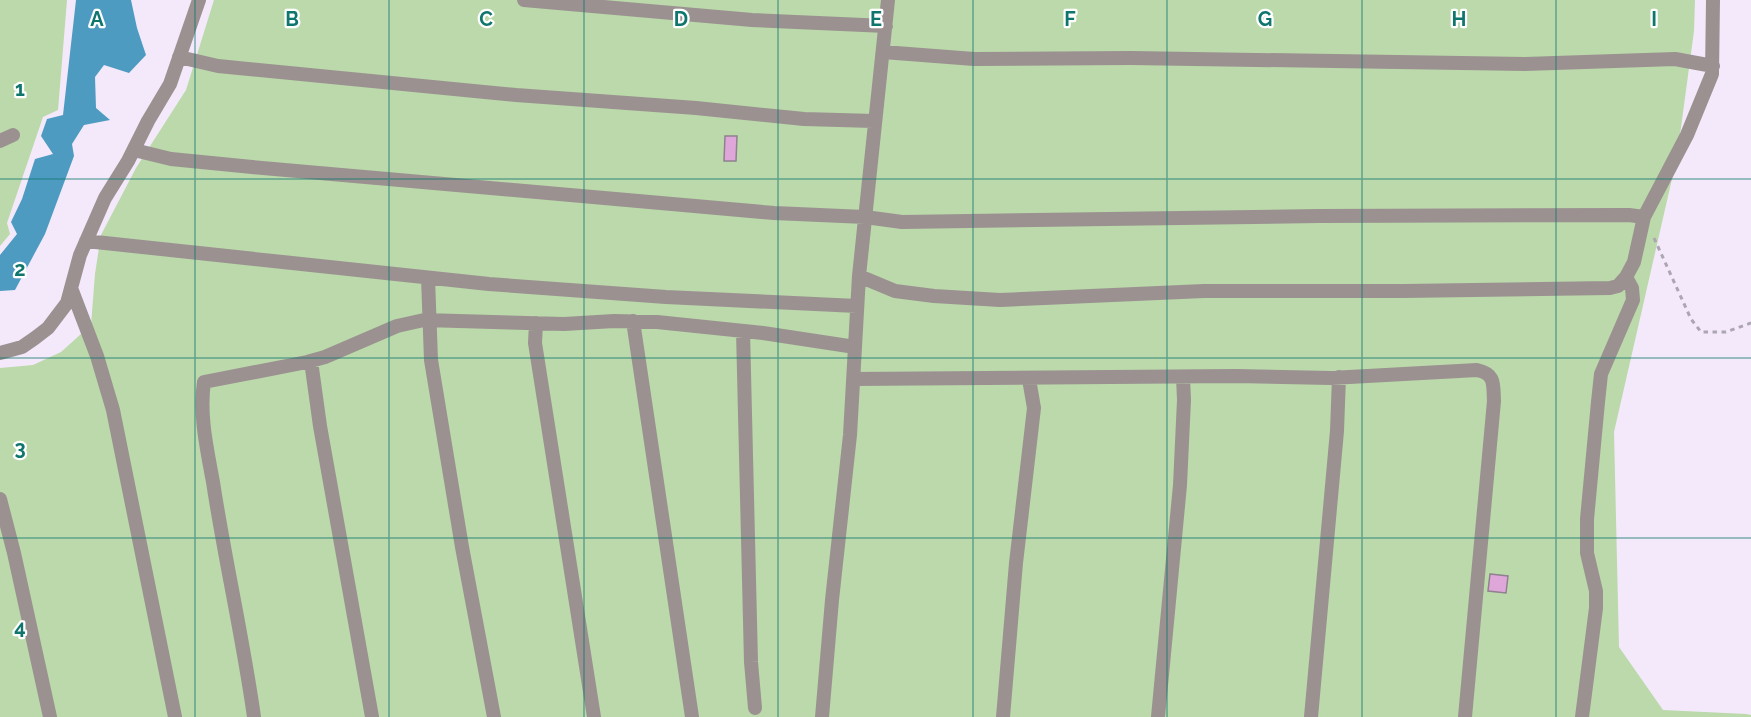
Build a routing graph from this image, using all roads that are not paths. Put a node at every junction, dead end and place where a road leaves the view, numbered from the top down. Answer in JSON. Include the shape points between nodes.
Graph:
{"nodes":[{"id":1,"x":199,"y":0,"type":"edge"},
{"id":2,"x":524,"y":0,"type":"edge"},
{"id":3,"x":888,"y":0,"type":"edge"},
{"id":4,"x":1713,"y":0,"type":"edge"},
{"id":5,"x":886,"y":26,"type":"junction"},
{"id":6,"x":883,"y":52,"type":"junction"},
{"id":7,"x":179,"y":57,"type":"junction"},
{"id":8,"x":1713,"y":66,"type":"junction"},
{"id":9,"x":874,"y":122,"type":"junction"},
{"id":10,"x":134,"y":150,"type":"junction"},
{"id":11,"x":865,"y":217,"type":"junction"},
{"id":12,"x":1644,"y":218,"type":"junction"},
{"id":13,"x":86,"y":241,"type":"junction"},
{"id":14,"x":859,"y":276,"type":"junction"},
{"id":15,"x":1626,"y":277,"type":"junction"},
{"id":16,"x":428,"y":278,"type":"junction"},
{"id":17,"x":71,"y":288,"type":"junction"},
{"id":18,"x":857,"y":306,"type":"junction"},
{"id":19,"x":431,"y":320,"type":"junction"},
{"id":20,"x":633,"y":321,"type":"junction"},
{"id":21,"x":536,"y":323,"type":"junction"},
{"id":22,"x":742,"y":331,"type":"junction"},
{"id":23,"x":855,"y":347,"type":"junction"},
{"id":24,"x":0,"y":353,"type":"edge"},
{"id":25,"x":311,"y":361,"type":"junction"},
{"id":26,"x":1183,"y":376,"type":"junction"},
{"id":27,"x":1339,"y":377,"type":"junction"},
{"id":28,"x":853,"y":379,"type":"junction"},
{"id":29,"x":1029,"y":379,"type":"junction"},
{"id":30,"x":0,"y":499,"type":"edge"},
{"id":31,"x":756,"y":708,"type":"dead end"},
{"id":32,"x":50,"y":717,"type":"edge"},
{"id":33,"x":176,"y":717,"type":"edge"},
{"id":34,"x":254,"y":717,"type":"edge"},
{"id":35,"x":372,"y":717,"type":"edge"},
{"id":36,"x":494,"y":717,"type":"edge"},
{"id":37,"x":594,"y":717,"type":"edge"},
{"id":38,"x":692,"y":717,"type":"edge"},
{"id":39,"x":822,"y":717,"type":"edge"},
{"id":40,"x":1003,"y":717,"type":"edge"},
{"id":41,"x":1158,"y":717,"type":"edge"},
{"id":42,"x":1311,"y":717,"type":"edge"},
{"id":43,"x":1465,"y":717,"type":"edge"},
{"id":44,"x":1582,"y":717,"type":"edge"}],
"edges":[{"from":1,"to":7,"type":"street"},
{"from":2,"to":5,"type":"street","via":[[752,20]]},
{"from":3,"to":5,"type":"street"},
{"from":4,"to":8,"type":"street"},
{"from":5,"to":6,"type":"street"},
{"from":6,"to":8,"type":"street","via":[[974,59],[1525,63],[1675,59]]},
{"from":6,"to":9,"type":"street"},
{"from":7,"to":9,"type":"street","via":[[218,66],[492,93]]},
{"from":7,"to":10,"type":"street","via":[[170,84]]},
{"from":8,"to":12,"type":"street","via":[[1687,135]]},
{"from":9,"to":11,"type":"street"},
{"from":10,"to":11,"type":"street","via":[[171,159],[480,188]]},
{"from":10,"to":13,"type":"street","via":[[105,198]]},
{"from":11,"to":12,"type":"street","via":[[902,222],[1355,216]]},
{"from":11,"to":14,"type":"street"},
{"from":12,"to":15,"type":"street","via":[[1634,262]]},
{"from":13,"to":16,"type":"street"},
{"from":13,"to":17,"type":"street"},
{"from":14,"to":15,"type":"street","via":[[895,291],[1000,300],[1204,291],[1610,288]]},
{"from":14,"to":18,"type":"street"},
{"from":15,"to":44,"type":"street","via":[[1633,300],[1601,374],[1598,402],[1587,519],[1587,553],[1596,608]]},
{"from":16,"to":18,"type":"street","via":[[666,297]]},
{"from":16,"to":19,"type":"street"},
{"from":17,"to":24,"type":"street","via":[[67,303],[48,328],[22,347]]},
{"from":17,"to":33,"type":"street","via":[[113,410]]},
{"from":18,"to":23,"type":"street"},
{"from":19,"to":21,"type":"street"},
{"from":19,"to":25,"type":"street","via":[[396,326]]},
{"from":19,"to":36,"type":"street","via":[[431,360]]},
{"from":20,"to":21,"type":"street"},
{"from":20,"to":22,"type":"street"},
{"from":20,"to":38,"type":"street"},
{"from":21,"to":37,"type":"street","via":[[535,343]]},
{"from":22,"to":23,"type":"street"},
{"from":22,"to":31,"type":"street"},
{"from":23,"to":28,"type":"street"},
{"from":25,"to":34,"type":"street","via":[[204,382],[201,399]]},
{"from":25,"to":35,"type":"street"},
{"from":26,"to":27,"type":"street"},
{"from":26,"to":29,"type":"street"},
{"from":26,"to":41,"type":"street","via":[[1180,485]]},
{"from":27,"to":42,"type":"street"},
{"from":27,"to":43,"type":"street","via":[[1477,370],[1491,377],[1494,402]]},
{"from":28,"to":29,"type":"street"},
{"from":28,"to":39,"type":"street"},
{"from":29,"to":40,"type":"street","via":[[1034,408]]},
{"from":30,"to":32,"type":"street"}]}
